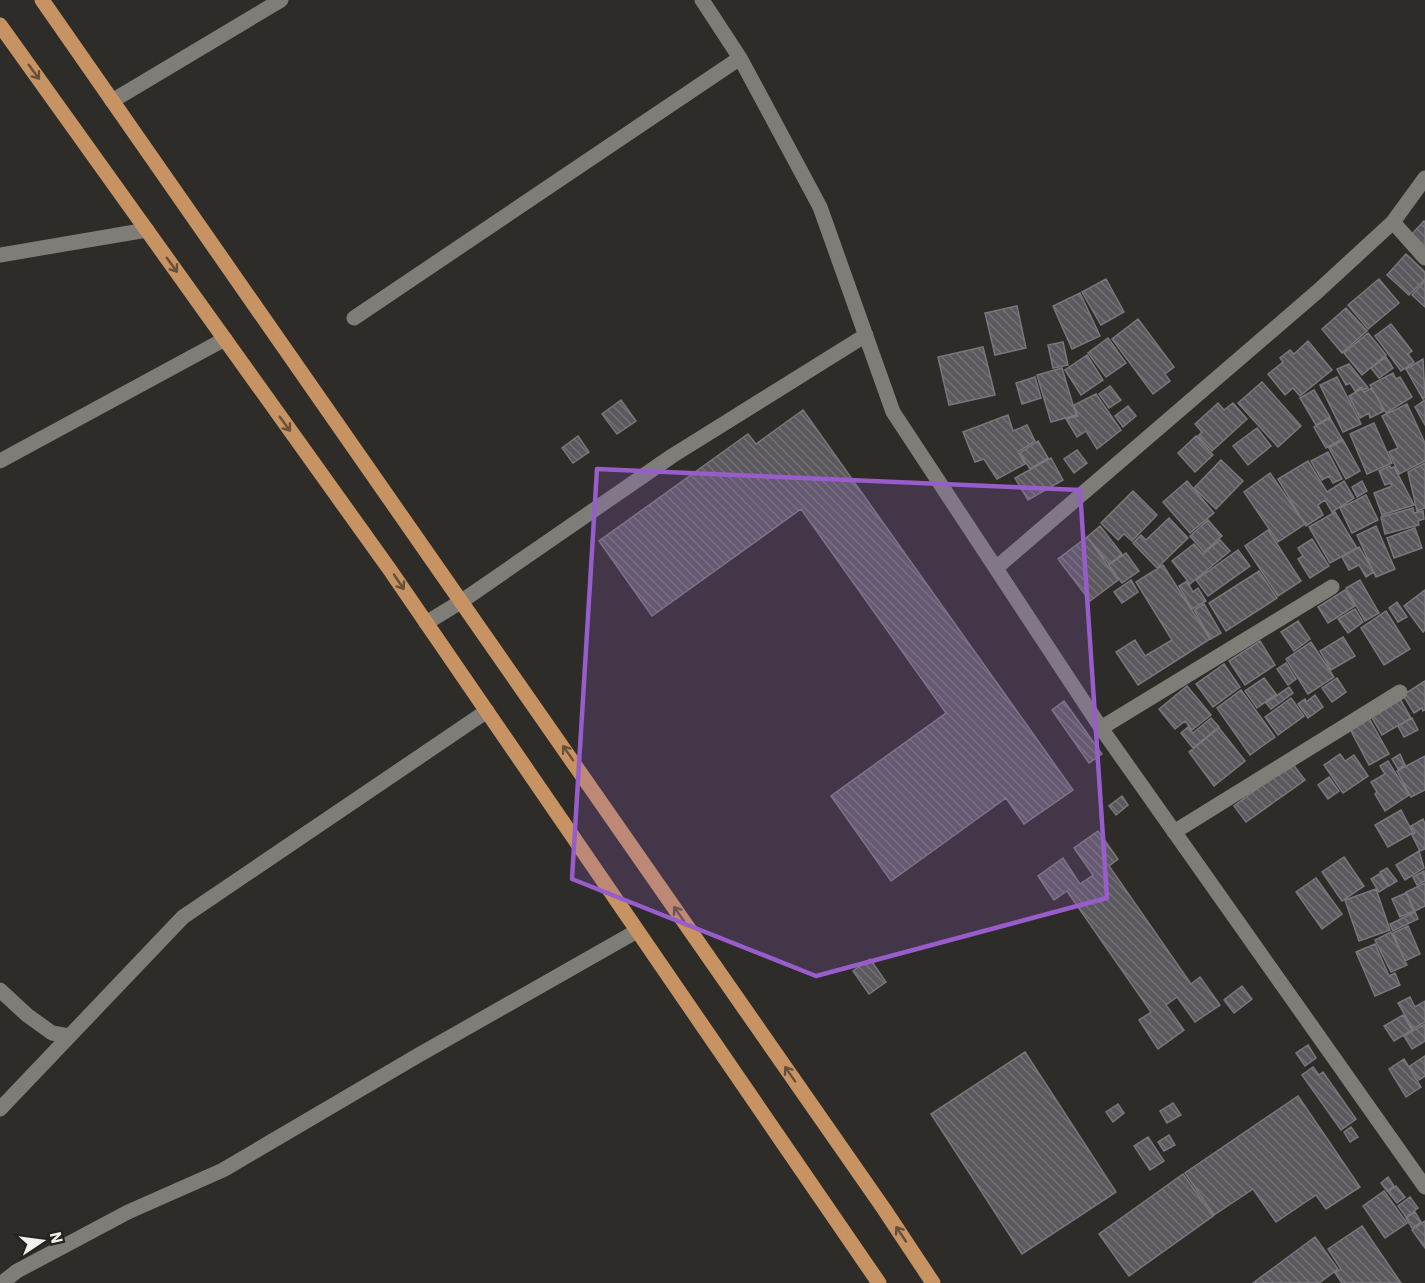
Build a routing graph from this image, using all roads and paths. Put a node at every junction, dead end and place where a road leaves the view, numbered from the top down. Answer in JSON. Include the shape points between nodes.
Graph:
{"nodes":[{"id":1,"x":42,"y":0,"type":"edge"},
{"id":2,"x":281,"y":0,"type":"edge"},
{"id":3,"x":702,"y":0,"type":"edge"},
{"id":4,"x":0,"y":25,"type":"edge"},
{"id":5,"x":740,"y":58,"type":"junction"},
{"id":6,"x":112,"y":101,"type":"junction"},
{"id":7,"x":1425,"y":178,"type":"edge"},
{"id":8,"x":1393,"y":222,"type":"junction"},
{"id":9,"x":147,"y":230,"type":"junction"},
{"id":10,"x":0,"y":255,"type":"edge"},
{"id":11,"x":1425,"y":258,"type":"edge"},
{"id":12,"x":354,"y":318,"type":"dead end"},
{"id":13,"x":866,"y":335,"type":"junction"},
{"id":14,"x":225,"y":339,"type":"junction"},
{"id":15,"x":0,"y":461,"type":"edge"},
{"id":16,"x":996,"y":568,"type":"junction"},
{"id":17,"x":1332,"y":586,"type":"dead end"},
{"id":18,"x":462,"y":601,"type":"junction"},
{"id":19,"x":426,"y":623,"type":"junction"},
{"id":20,"x":1400,"y":692,"type":"dead end"},
{"id":21,"x":487,"y":711,"type":"junction"},
{"id":22,"x":1101,"y":728,"type":"junction"},
{"id":23,"x":1174,"y":832,"type":"junction"},
{"id":24,"x":637,"y":931,"type":"junction"},
{"id":25,"x":0,"y":990,"type":"edge"},
{"id":26,"x":69,"y":1036,"type":"junction"},
{"id":27,"x":0,"y":1109,"type":"edge"},
{"id":28,"x":1423,"y":1181,"type":"edge"},
{"id":29,"x":2,"y":1283,"type":"edge"},
{"id":30,"x":879,"y":1283,"type":"edge"},
{"id":31,"x":933,"y":1283,"type":"edge"}],
"edges":[{"from":1,"to":6,"type":"main road"},
{"from":2,"to":6,"type":"street"},
{"from":3,"to":5,"type":"street"},
{"from":4,"to":9,"type":"main road","one_way":true},
{"from":5,"to":12,"type":"street"},
{"from":5,"to":13,"type":"street","via":[[820,207]]},
{"from":6,"to":18,"type":"main road"},
{"from":7,"to":8,"type":"street"},
{"from":8,"to":11,"type":"street"},
{"from":8,"to":16,"type":"street"},
{"from":9,"to":10,"type":"street"},
{"from":9,"to":14,"type":"main road","one_way":true},
{"from":13,"to":16,"type":"street","via":[[893,412]]},
{"from":13,"to":18,"type":"street","via":[[672,456]]},
{"from":14,"to":15,"type":"street"},
{"from":14,"to":19,"type":"main road","one_way":true},
{"from":16,"to":22,"type":"street"},
{"from":17,"to":22,"type":"street"},
{"from":18,"to":19,"type":"street"},
{"from":31,"to":18,"type":"main road","one_way":true},
{"from":19,"to":21,"type":"main road"},
{"from":20,"to":23,"type":"street"},
{"from":21,"to":24,"type":"main road"},
{"from":21,"to":26,"type":"street","via":[[183,917]]},
{"from":22,"to":23,"type":"street"},
{"from":23,"to":28,"type":"street"},
{"from":24,"to":29,"type":"street","via":[[223,1170],[128,1212]]},
{"from":24,"to":30,"type":"main road"},
{"from":25,"to":26,"type":"street","via":[[52,1033]]},
{"from":26,"to":27,"type":"street"}]}
